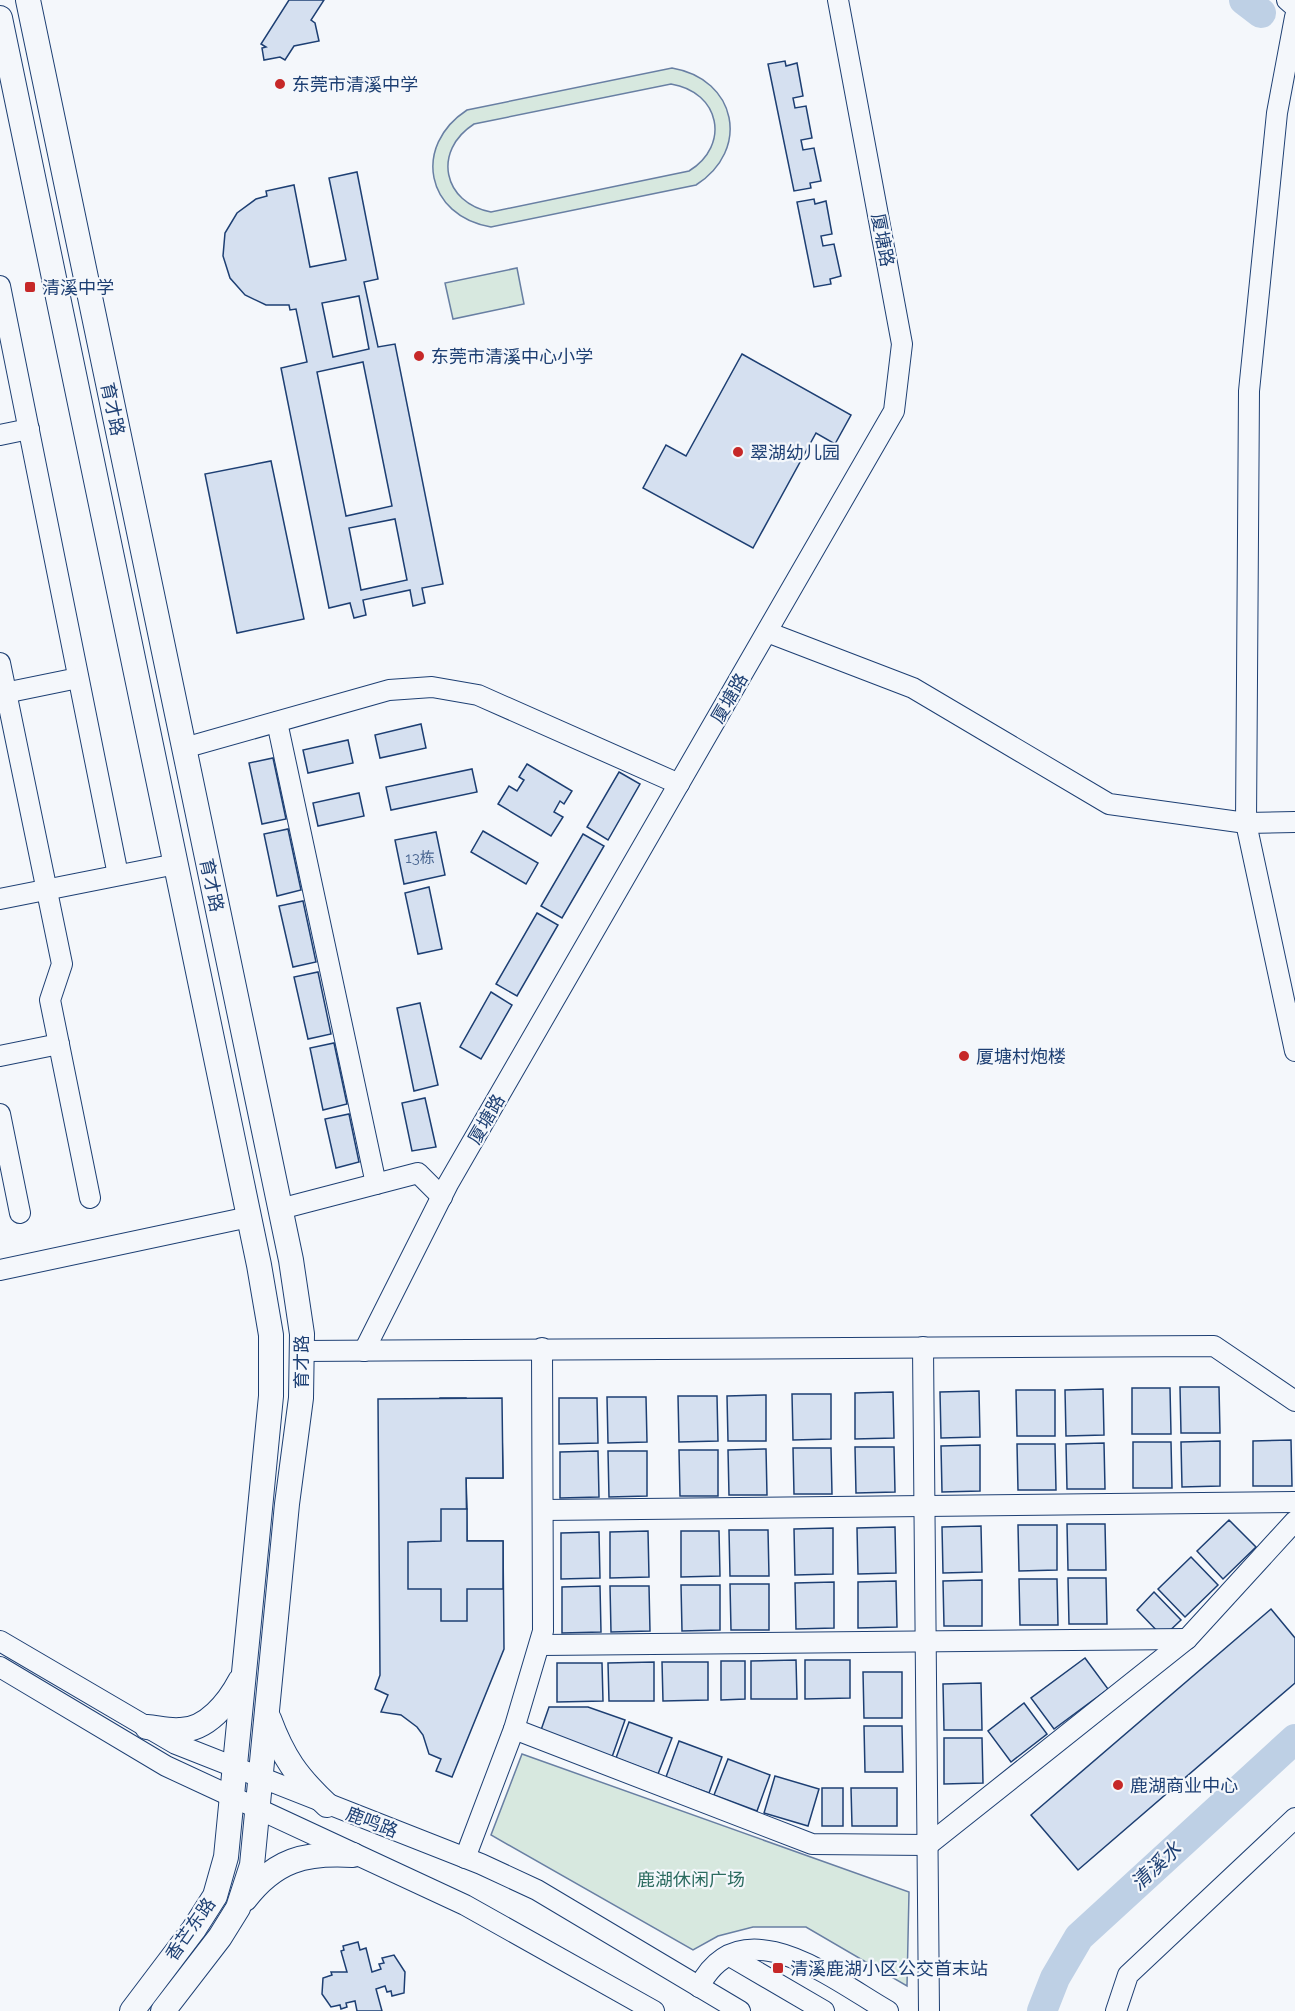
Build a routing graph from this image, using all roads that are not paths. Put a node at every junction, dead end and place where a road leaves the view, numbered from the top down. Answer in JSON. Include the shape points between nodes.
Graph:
{"nodes":[{"id":1,"x":28,"y":0,"type":"edge"},
{"id":2,"x":838,"y":0,"type":"edge"},
{"id":3,"x":1287,"y":0,"type":"edge"},
{"id":4,"x":1295,"y":7,"type":"edge"},
{"id":5,"x":1295,"y":17,"type":"edge"},
{"id":6,"x":0,"y":18,"type":"edge"},
{"id":7,"x":0,"y":291,"type":"edge"},
{"id":8,"x":29,"y":429,"type":"junction"},
{"id":9,"x":0,"y":435,"type":"edge"},
{"id":10,"x":767,"y":632,"type":"junction"},
{"id":11,"x":0,"y":663,"type":"edge"},
{"id":12,"x":78,"y":678,"type":"junction"},
{"id":13,"x":3,"y":693,"type":"edge"},
{"id":14,"x":277,"y":722,"type":"junction"},
{"id":15,"x":184,"y":748,"type":"junction"},
{"id":16,"x":679,"y":784,"type":"junction"},
{"id":17,"x":1295,"y":822,"type":"edge"},
{"id":18,"x":1246,"y":823,"type":"junction"},
{"id":19,"x":176,"y":864,"type":"junction"},
{"id":20,"x":118,"y":875,"type":"junction"},
{"id":21,"x":45,"y":890,"type":"junction"},
{"id":22,"x":0,"y":899,"type":"edge"},
{"id":23,"x":59,"y":1044,"type":"junction"},
{"id":24,"x":1295,"y":1051,"type":"edge"},
{"id":25,"x":0,"y":1056,"type":"edge"},
{"id":26,"x":0,"y":1114,"type":"edge"},
{"id":27,"x":376,"y":1184,"type":"junction"},
{"id":28,"x":442,"y":1197,"type":"junction"},
{"id":29,"x":90,"y":1198,"type":"dead end"},
{"id":30,"x":280,"y":1209,"type":"junction"},
{"id":31,"x":20,"y":1213,"type":"dead end"},
{"id":32,"x":249,"y":1217,"type":"junction"},
{"id":33,"x":0,"y":1270,"type":"edge"},
{"id":34,"x":923,"y":1347,"type":"junction"},
{"id":35,"x":542,"y":1348,"type":"junction"},
{"id":36,"x":301,"y":1351,"type":"junction"},
{"id":37,"x":364,"y":1351,"type":"junction"},
{"id":38,"x":1295,"y":1401,"type":"edge"},
{"id":39,"x":1295,"y":1502,"type":"edge"},
{"id":40,"x":925,"y":1506,"type":"junction"},
{"id":41,"x":543,"y":1510,"type":"junction"},
{"id":42,"x":1295,"y":1521,"type":"edge"},
{"id":43,"x":1187,"y":1639,"type":"junction"},
{"id":44,"x":0,"y":1641,"type":"edge"},
{"id":45,"x":926,"y":1642,"type":"junction"},
{"id":46,"x":541,"y":1645,"type":"junction"},
{"id":47,"x":0,"y":1667,"type":"edge"},
{"id":48,"x":242,"y":1676,"type":"junction"},
{"id":49,"x":267,"y":1714,"type":"junction"},
{"id":50,"x":147,"y":1727,"type":"junction"},
{"id":51,"x":514,"y":1729,"type":"junction"},
{"id":52,"x":234,"y":1767,"type":"junction"},
{"id":53,"x":260,"y":1778,"type":"junction"},
{"id":54,"x":231,"y":1797,"type":"junction"},
{"id":55,"x":327,"y":1805,"type":"junction"},
{"id":56,"x":257,"y":1810,"type":"junction"},
{"id":57,"x":1295,"y":1818,"type":"edge"},
{"id":58,"x":928,"y":1845,"type":"junction"},
{"id":59,"x":353,"y":1855,"type":"junction"},
{"id":60,"x":465,"y":1858,"type":"junction"},
{"id":61,"x":238,"y":1908,"type":"junction"},
{"id":62,"x":730,"y":1956,"type":"junction"},
{"id":63,"x":699,"y":1987,"type":"junction"},
{"id":64,"x":132,"y":2011,"type":"edge"},
{"id":65,"x":163,"y":2011,"type":"edge"},
{"id":66,"x":654,"y":2011,"type":"edge"},
{"id":67,"x":740,"y":2011,"type":"edge"},
{"id":68,"x":824,"y":2011,"type":"edge"},
{"id":69,"x":888,"y":2011,"type":"edge"},
{"id":70,"x":929,"y":2011,"type":"edge"},
{"id":71,"x":1116,"y":2011,"type":"edge"}],
"edges":[{"from":1,"to":15,"type":"main road","name":"育才路"},
{"from":2,"to":10,"type":"street","name":"厦塘路","via":[[902,344],[894,411]]},
{"from":3,"to":4,"type":"street"},
{"from":5,"to":18,"type":"street","via":[[1277,113],[1249,391]]},
{"from":6,"to":19,"type":"main road","name":"育才路"},
{"from":7,"to":8,"type":"street"},
{"from":8,"to":9,"type":"street"},
{"from":8,"to":12,"type":"street"},
{"from":10,"to":16,"type":"street","name":"厦塘路"},
{"from":10,"to":18,"type":"street","via":[[913,688],[1109,804]]},
{"from":11,"to":13,"type":"street"},
{"from":12,"to":13,"type":"street"},
{"from":12,"to":20,"type":"street"},
{"from":13,"to":21,"type":"street"},
{"from":14,"to":15,"type":"street"},
{"from":14,"to":16,"type":"street","via":[[389,690],[432,687],[478,695]]},
{"from":14,"to":27,"type":"street"},
{"from":15,"to":30,"type":"main road","name":"育才路"},
{"from":16,"to":28,"type":"street","name":"厦塘路"},
{"from":17,"to":18,"type":"street"},
{"from":18,"to":24,"type":"street"},
{"from":19,"to":20,"type":"street"},
{"from":19,"to":32,"type":"main road","name":"育才路"},
{"from":20,"to":21,"type":"street"},
{"from":21,"to":22,"type":"street"},
{"from":21,"to":23,"type":"street","via":[[62,964],[50,1000]]},
{"from":23,"to":25,"type":"street"},
{"from":23,"to":29,"type":"street"},
{"from":26,"to":31,"type":"street"},
{"from":27,"to":28,"type":"street","via":[[418,1173]]},
{"from":27,"to":30,"type":"street"},
{"from":28,"to":37,"type":"street","name":"厦塘路"},
{"from":30,"to":36,"type":"main road","name":"育才路","via":[[300,1323]]},
{"from":32,"to":33,"type":"street"},
{"from":32,"to":48,"type":"main road","name":"育才路","via":[[271,1335],[271,1396]]},
{"from":34,"to":35,"type":"street"},
{"from":34,"to":38,"type":"street","via":[[1214,1346]]},
{"from":34,"to":40,"type":"street"},
{"from":35,"to":37,"type":"street"},
{"from":35,"to":41,"type":"street"},
{"from":36,"to":37,"type":"street"},
{"from":36,"to":49,"type":"main road","name":"育才路","via":[[301,1398]]},
{"from":39,"to":40,"type":"street"},
{"from":40,"to":41,"type":"street"},
{"from":40,"to":45,"type":"street"},
{"from":41,"to":46,"type":"street"},
{"from":42,"to":43,"type":"street"},
{"from":43,"to":45,"type":"street"},
{"from":43,"to":58,"type":"street"},
{"from":44,"to":50,"type":"street","name":"鹿鸣路"},
{"from":45,"to":46,"type":"street"},
{"from":45,"to":58,"type":"street"},
{"from":46,"to":51,"type":"street"},
{"from":47,"to":54,"type":"street","name":"鹿鸣路","via":[[166,1766]]},
{"from":48,"to":50,"type":"main road","via":[[230,1701],[213,1717],[183,1731]]},
{"from":48,"to":52,"type":"main road","name":"育才路"},
{"from":49,"to":53,"type":"main road","name":"育才路"},
{"from":49,"to":55,"type":"main road","via":[[281,1751],[300,1780]]},
{"from":50,"to":52,"type":"street","name":"鹿鸣路","via":[[176,1744]]},
{"from":51,"to":58,"type":"street","via":[[812,1844]]},
{"from":51,"to":60,"type":"street"},
{"from":52,"to":53,"type":"street","name":"鹿鸣路"},
{"from":52,"to":54,"type":"main road","name":"香芒东路"},
{"from":53,"to":55,"type":"street","name":"鹿鸣路"},
{"from":53,"to":56,"type":"main road","name":"香芒东路"},
{"from":54,"to":56,"type":"street","name":"鹿鸣路"},
{"from":54,"to":64,"type":"main road","name":"香芒东路","via":[[226,1857],[215,1896]]},
{"from":55,"to":60,"type":"street","name":"鹿鸣路"},
{"from":56,"to":59,"type":"street","name":"鹿鸣路"},
{"from":56,"to":61,"type":"main road","name":"香芒东路","via":[[252,1865]]},
{"from":57,"to":71,"type":"street","via":[[1128,1975]]},
{"from":58,"to":70,"type":"street"},
{"from":59,"to":61,"type":"main road","via":[[320,1853],[292,1861],[259,1880]]},
{"from":59,"to":66,"type":"street","name":"鹿鸣路","via":[[465,1905]]},
{"from":60,"to":63,"type":"street","name":"鹿鸣路","via":[[537,1890]]},
{"from":61,"to":65,"type":"main road","name":"香芒东路"},
{"from":62,"to":63,"type":"street","via":[[720,1959],[707,1972]]},
{"from":62,"to":68,"type":"street"},
{"from":62,"to":69,"type":"street","via":[[752,1948],[798,1958]]},
{"from":63,"to":67,"type":"street","name":"鹿鸣路"}]}
